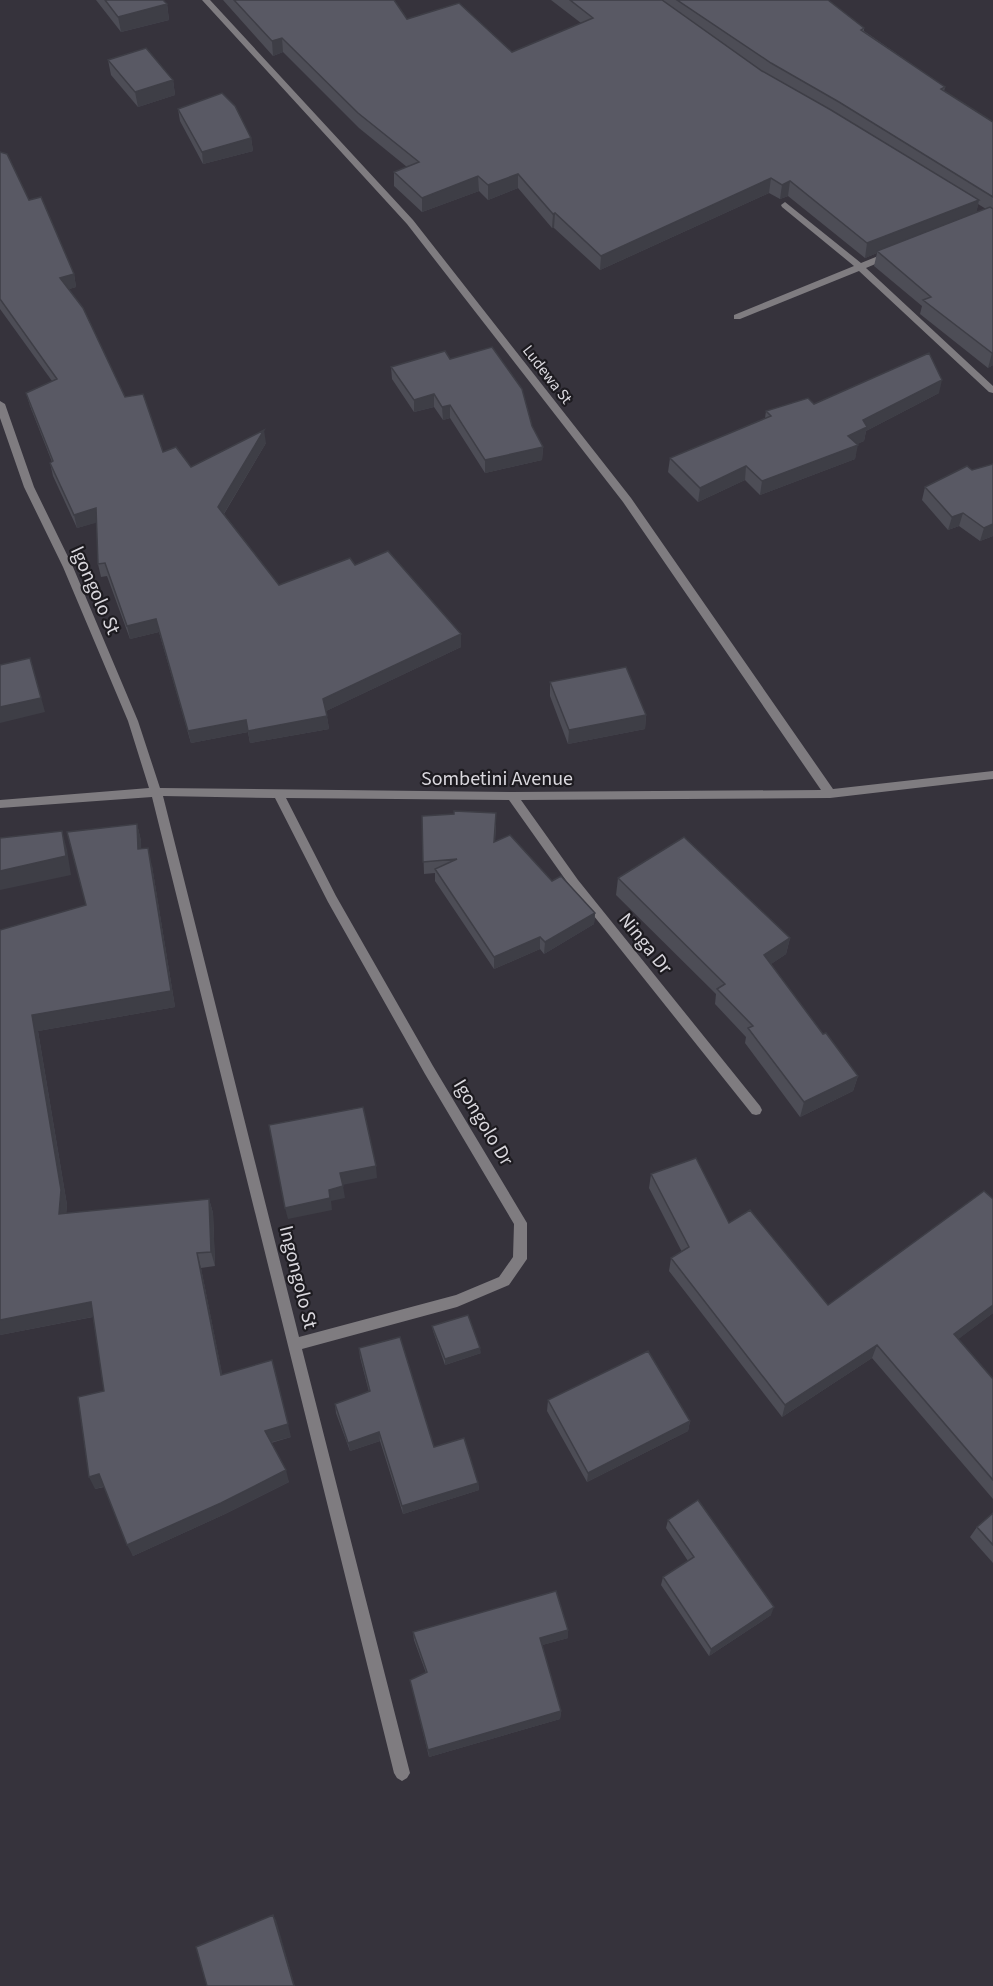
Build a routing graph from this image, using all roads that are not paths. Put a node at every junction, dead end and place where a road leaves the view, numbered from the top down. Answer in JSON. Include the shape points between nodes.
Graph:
{"nodes":[{"id":1,"x":206,"y":0,"type":"edge"},
{"id":2,"x":785,"y":205,"type":"edge"},
{"id":3,"x":901,"y":249,"type":"edge"},
{"id":4,"x":859,"y":266,"type":"junction"},
{"id":5,"x":737,"y":318,"type":"dead end"},
{"id":6,"x":992,"y":390,"type":"edge"},
{"id":7,"x":0,"y":404,"type":"edge"},
{"id":8,"x":993,"y":774,"type":"edge"},
{"id":9,"x":156,"y":792,"type":"junction"},
{"id":10,"x":831,"y":794,"type":"junction"},
{"id":11,"x":279,"y":795,"type":"junction"},
{"id":12,"x":512,"y":796,"type":"junction"},
{"id":13,"x":0,"y":804,"type":"edge"},
{"id":14,"x":756,"y":1110,"type":"dead end"},
{"id":15,"x":296,"y":1344,"type":"junction"},
{"id":16,"x":402,"y":1773,"type":"dead end"}],
"edges":[{"from":1,"to":10,"type":"street","name":"Ludewa St","via":[[410,222],[627,500]]},
{"from":2,"to":4,"type":"street"},
{"from":3,"to":4,"type":"street"},
{"from":4,"to":5,"type":"street"},
{"from":4,"to":6,"type":"street"},
{"from":7,"to":9,"type":"street","name":"Igongolo St","via":[[29,487],[68,567],[133,721]]},
{"from":8,"to":10,"type":"street","name":"Sombetini Avenue"},
{"from":9,"to":11,"type":"street","name":"Sombetini Avenue"},
{"from":9,"to":13,"type":"street","name":"Sombetini Avenue"},
{"from":9,"to":15,"type":"street","name":"Ingongolo St"},
{"from":10,"to":12,"type":"street","name":"Sombetini Avenue"},
{"from":11,"to":12,"type":"street","name":"Sombetini Avenue"},
{"from":11,"to":15,"type":"street","name":"Igongolo Dr","via":[[429,1070],[521,1223],[520,1259],[504,1281],[457,1301]]},
{"from":12,"to":14,"type":"street","name":"Ninga Dr","via":[[574,884]]},
{"from":15,"to":16,"type":"street","name":"Ingongolo St"}]}
